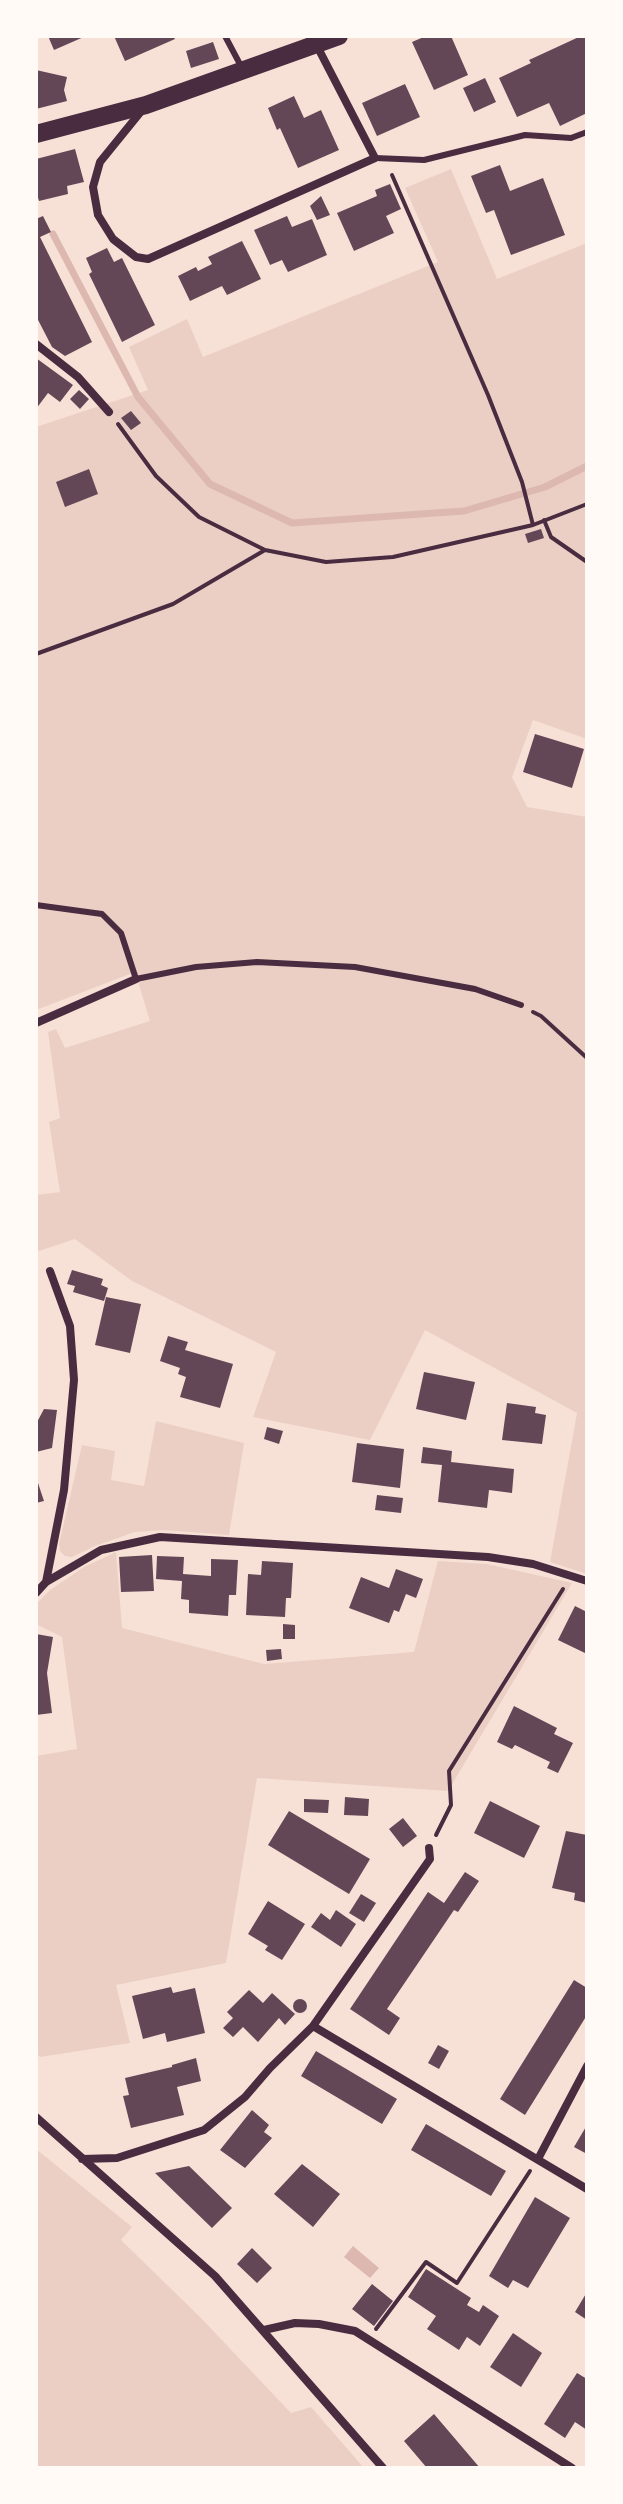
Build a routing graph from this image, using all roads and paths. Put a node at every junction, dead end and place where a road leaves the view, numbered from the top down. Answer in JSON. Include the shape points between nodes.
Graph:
{"nodes":[{"id":1,"x":225,"y":36,"type":"edge"},
{"id":2,"x":339,"y":36,"type":"edge"},
{"id":3,"x":316,"y":45,"type":"junction"},
{"id":4,"x":243,"y":70,"type":"junction"},
{"id":5,"x":146,"y":105,"type":"junction"},
{"id":6,"x":587,"y":132,"type":"edge"},
{"id":7,"x":36,"y":134,"type":"edge"},
{"id":8,"x":379,"y":158,"type":"junction"},
{"id":9,"x":36,"y":344,"type":"edge"},
{"id":10,"x":109,"y":412,"type":"joint"},
{"id":11,"x":587,"y":504,"type":"edge"},
{"id":12,"x":544,"y":520,"type":"junction"},
{"id":13,"x":533,"y":525,"type":"junction"},
{"id":14,"x":265,"y":550,"type":"junction"},
{"id":15,"x":587,"y":562,"type":"edge"},
{"id":16,"x":36,"y":654,"type":"edge"},
{"id":17,"x":36,"y":905,"type":"edge"},
{"id":18,"x":136,"y":979,"type":"junction"},
{"id":19,"x":521,"y":1005,"type":"joint"},
{"id":20,"x":36,"y":1023,"type":"edge"},
{"id":21,"x":587,"y":1058,"type":"edge"},
{"id":22,"x":50,"y":1271,"type":"dead end"},
{"id":23,"x":571,"y":1576,"type":"junction"},
{"id":24,"x":587,"y":1581,"type":"edge"},
{"id":25,"x":46,"y":1582,"type":"junction"},
{"id":26,"x":36,"y":1593,"type":"edge"},
{"id":27,"x":429,"y":1848,"type":"joint"},
{"id":28,"x":313,"y":2026,"type":"junction"},
{"id":29,"x":587,"y":2066,"type":"edge"},
{"id":30,"x":36,"y":2117,"type":"edge"},
{"id":31,"x":82,"y":2159,"type":"junction"},
{"id":32,"x":538,"y":2159,"type":"junction"},
{"id":33,"x":587,"y":2189,"type":"edge"},
{"id":34,"x":264,"y":2330,"type":"junction"},
{"id":35,"x":369,"y":2340,"type":"junction"},
{"id":36,"x":383,"y":2468,"type":"edge"},
{"id":37,"x":572,"y":2468,"type":"edge"}],
"edges":[{"from":1,"to":4,"type":"lane"},
{"from":2,"to":3,"type":"main road"},
{"from":3,"to":4,"type":"main road"},
{"from":3,"to":8,"type":"street"},
{"from":4,"to":5,"type":"main road"},
{"from":5,"to":7,"type":"main road"},
{"from":5,"to":8,"type":"street","via":[[100,162],[93,187],[98,215],[113,239],[136,257],[148,259]]},
{"from":6,"to":8,"type":"lane","via":[[571,138],[525,135],[424,160]]},
{"from":8,"to":13,"type":"path","via":[[488,395]]},
{"from":9,"to":10,"type":"street","via":[[78,377]]},
{"from":10,"to":14,"type":"path","via":[[156,476],[199,517]]},
{"from":11,"to":12,"type":"path"},
{"from":12,"to":13,"type":"path"},
{"from":12,"to":15,"type":"path","via":[[551,537]]},
{"from":13,"to":14,"type":"path","via":[[393,557],[326,562]]},
{"from":14,"to":16,"type":"path","via":[[173,604]]},
{"from":17,"to":18,"type":"lane","via":[[102,914],[121,933]]},
{"from":18,"to":19,"type":"lane","via":[[257,962],[355,967],[475,989]]},
{"from":18,"to":20,"type":"street"},
{"from":19,"to":21,"type":"path"},
{"from":22,"to":25,"type":"street","via":[[70,1326],[74,1380],[64,1490]]},
{"from":23,"to":24,"type":"street"},
{"from":23,"to":25,"type":"street","via":[[488,1557],[160,1537],[101,1550]]},
{"from":23,"to":27,"type":"path","via":[[449,1771],[451,1805]]},
{"from":25,"to":26,"type":"street"},
{"from":27,"to":28,"type":"street","via":[[430,1859]]},
{"from":28,"to":31,"type":"street","via":[[245,2097],[204,2130],[117,2158]]},
{"from":28,"to":32,"type":"street"},
{"from":29,"to":32,"type":"street"},
{"from":30,"to":31,"type":"street"},
{"from":31,"to":34,"type":"street","via":[[215,2276]]},
{"from":32,"to":33,"type":"street"},
{"from":32,"to":35,"type":"path","via":[[457,2283],[426,2262]]},
{"from":34,"to":35,"type":"street","via":[[319,2324],[355,2331]]},
{"from":34,"to":36,"type":"street"},
{"from":35,"to":37,"type":"street"}]}
